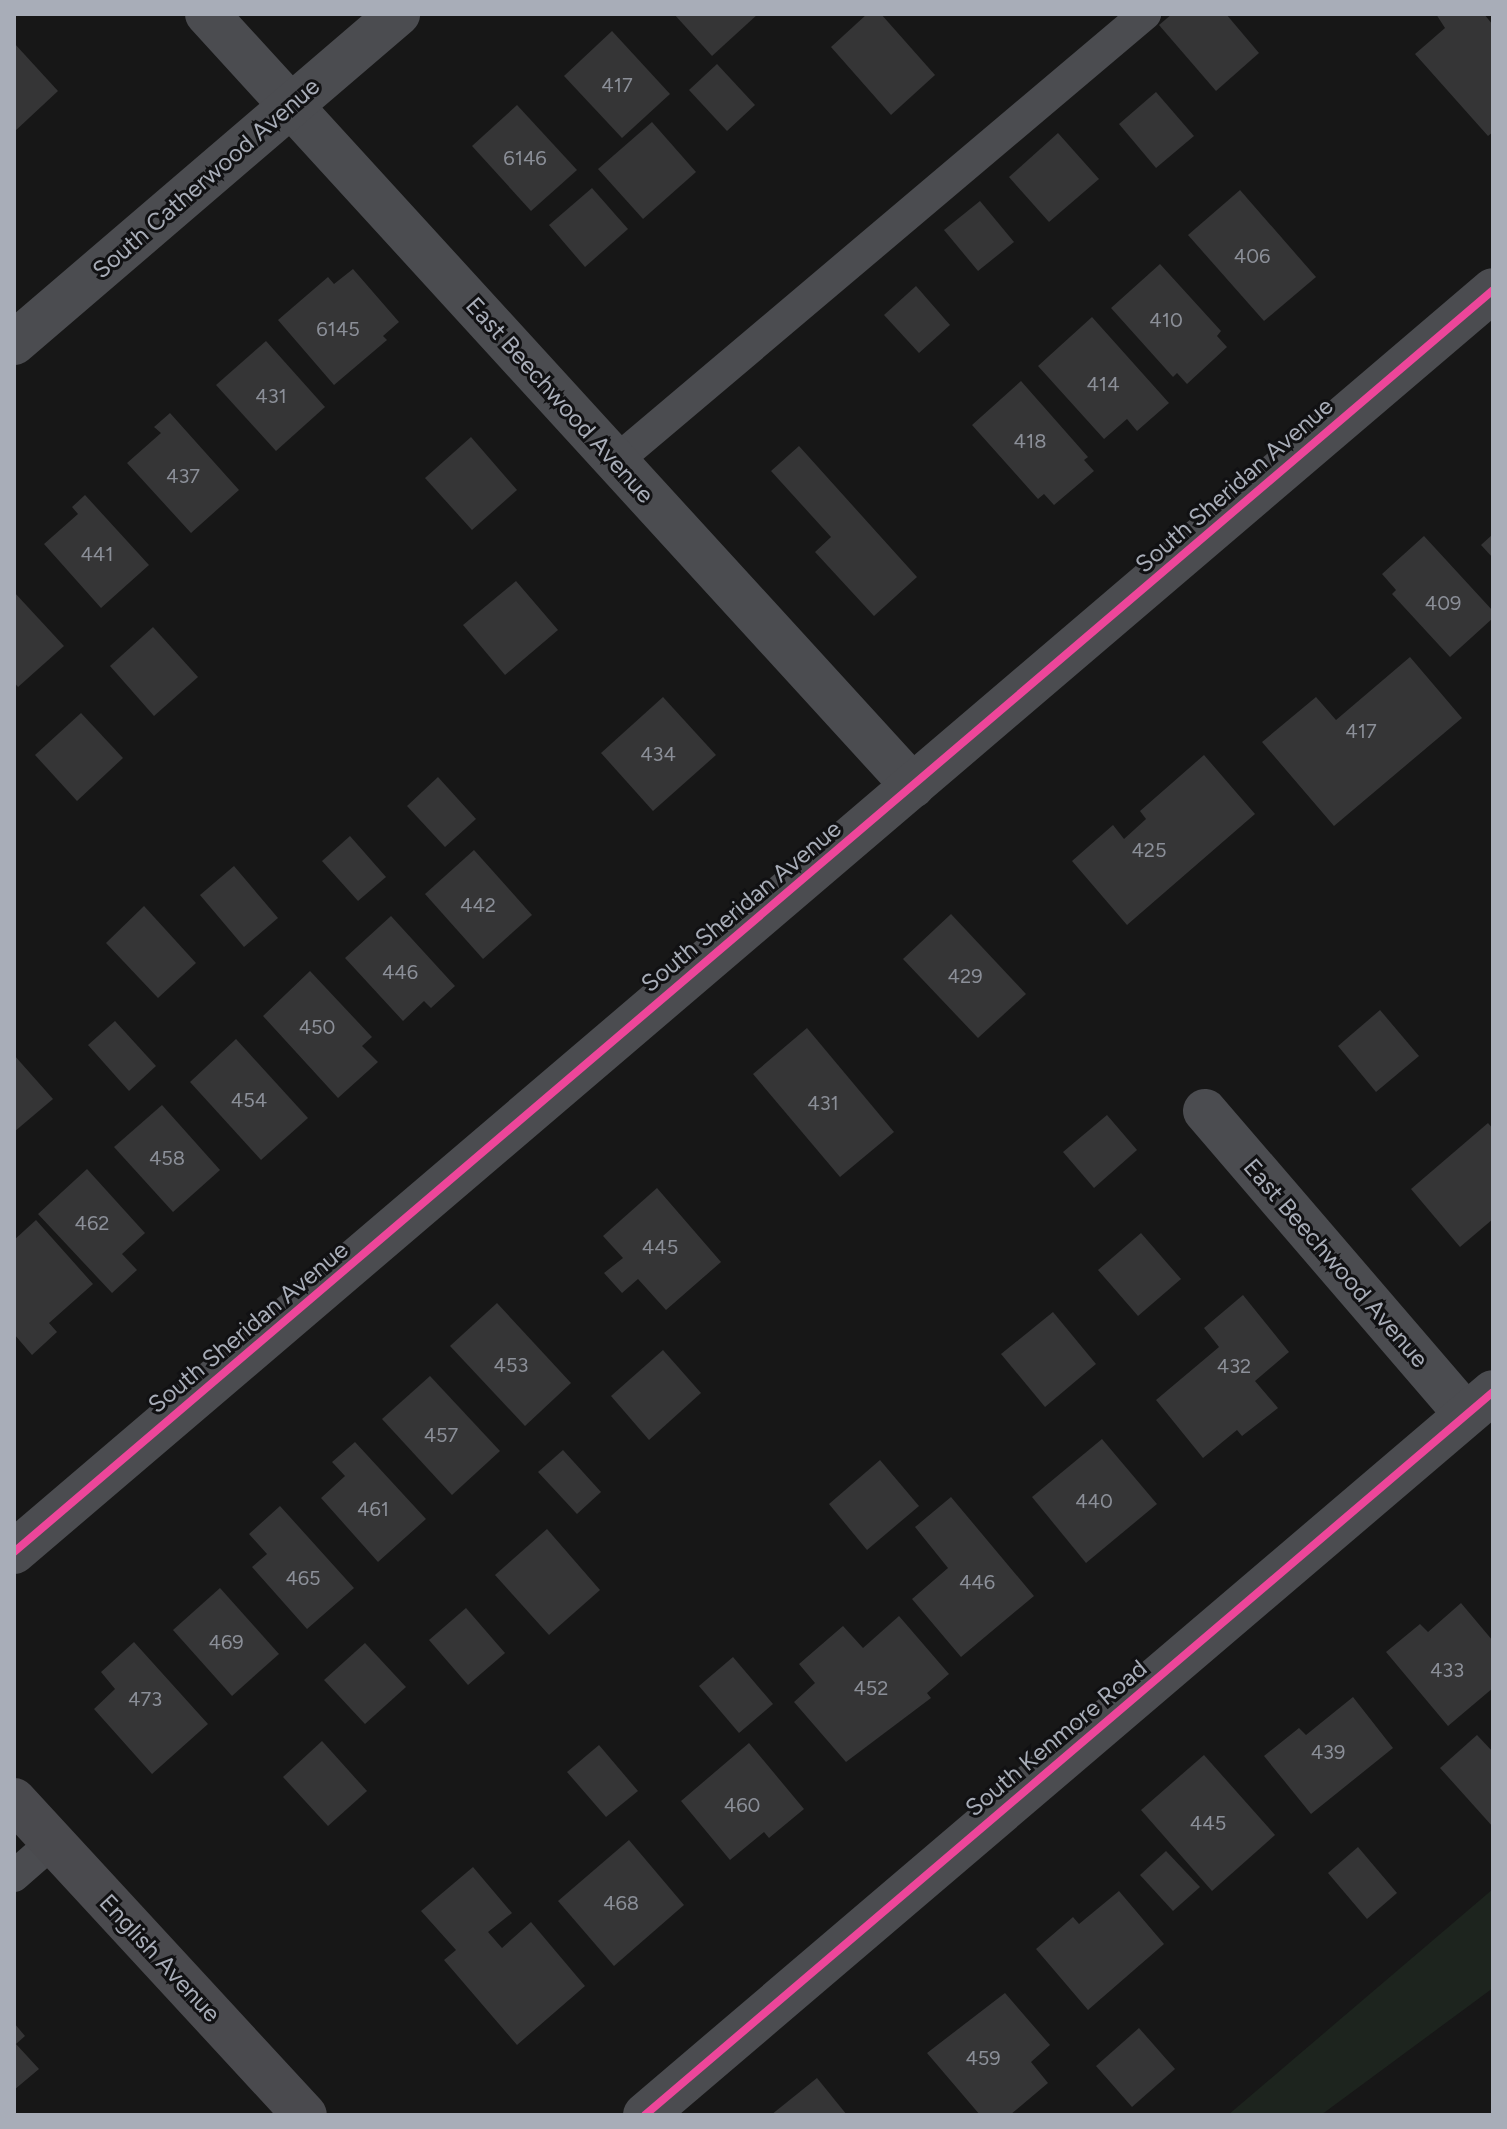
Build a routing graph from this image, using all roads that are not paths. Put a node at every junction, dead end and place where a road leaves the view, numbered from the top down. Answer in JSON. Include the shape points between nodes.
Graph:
{"nodes":[{"id":1,"x":207,"y":14,"type":"edge"},
{"id":2,"x":398,"y":14,"type":"edge"},
{"id":3,"x":1145,"y":14,"type":"edge"},
{"id":4,"x":290,"y":106,"type":"junction"},
{"id":5,"x":1493,"y":290,"type":"edge"},
{"id":6,"x":14,"y":343,"type":"edge"},
{"id":7,"x":616,"y":461,"type":"junction"},
{"id":8,"x":913,"y":786,"type":"junction"},
{"id":9,"x":1205,"y":1111,"type":"dead end"},
{"id":10,"x":1480,"y":1403,"type":"edge"},
{"id":11,"x":14,"y":1552,"type":"edge"},
{"id":12,"x":14,"y":1800,"type":"edge"},
{"id":13,"x":53,"y":1842,"type":"junction"},
{"id":14,"x":14,"y":1876,"type":"edge"},
{"id":15,"x":305,"y":2115,"type":"edge"},
{"id":16,"x":645,"y":2115,"type":"edge"}],
"edges":[{"from":1,"to":4,"type":"street","name":"East Beechwood Avenue"},
{"from":2,"to":4,"type":"street","name":"South Catherwood Avenue"},
{"from":3,"to":7,"type":"lane"},
{"from":4,"to":6,"type":"street","name":"South Catherwood Avenue"},
{"from":4,"to":7,"type":"street","name":"East Beechwood Avenue"},
{"from":5,"to":8,"type":"street","name":"South Sheridan Avenue"},
{"from":7,"to":8,"type":"street","name":"East Beechwood Avenue"},
{"from":8,"to":11,"type":"street","name":"South Sheridan Avenue"},
{"from":9,"to":10,"type":"street","name":"East Beechwood Avenue"},
{"from":10,"to":16,"type":"street","name":"South Kenmore Road"},
{"from":12,"to":13,"type":"street","name":"English Avenue"},
{"from":13,"to":14,"type":"lane"},
{"from":13,"to":15,"type":"street","name":"English Avenue"}]}
